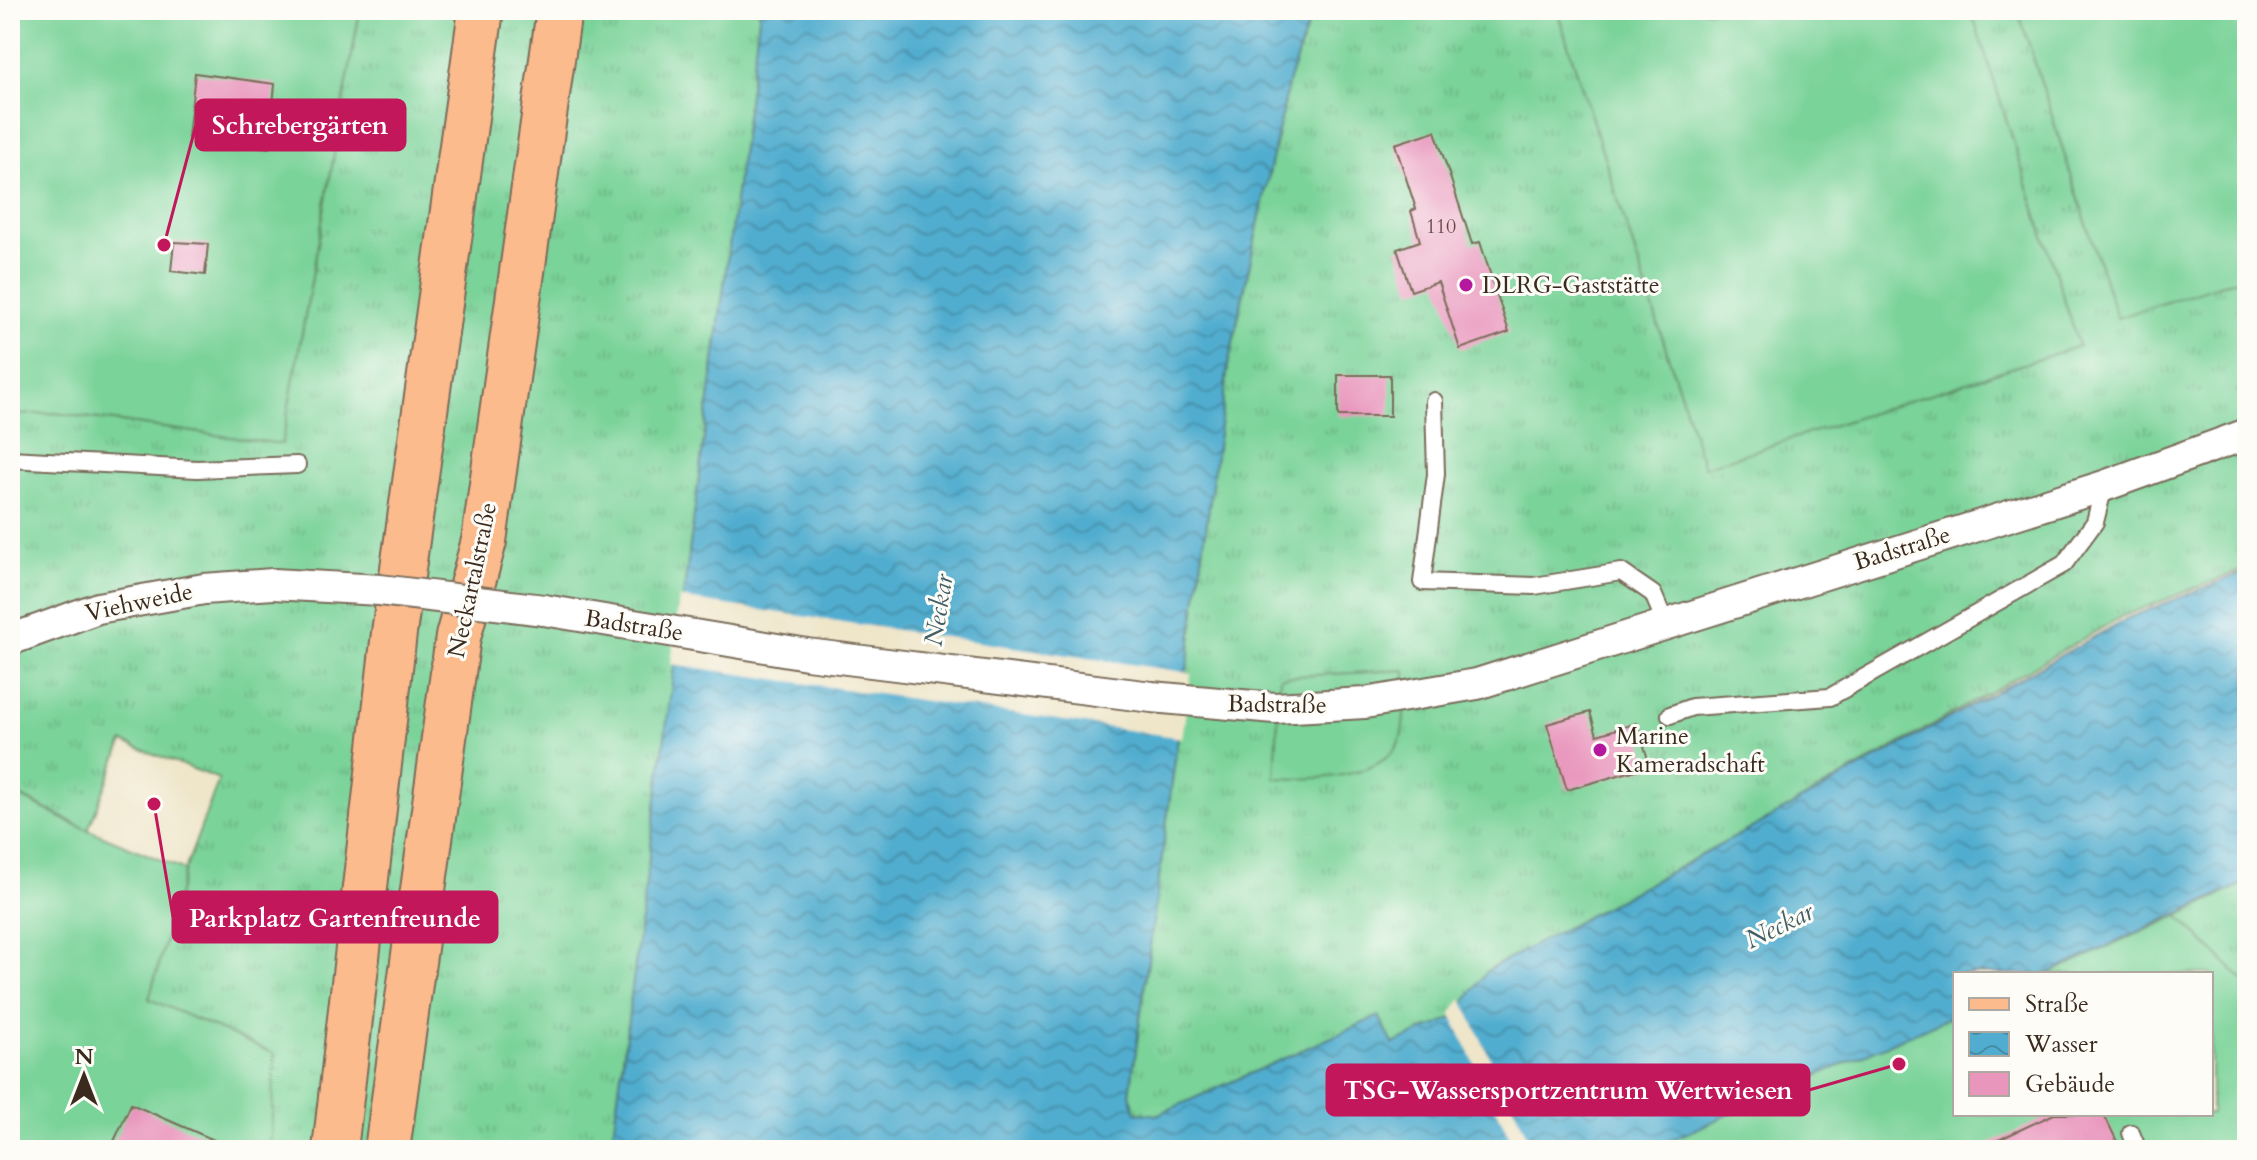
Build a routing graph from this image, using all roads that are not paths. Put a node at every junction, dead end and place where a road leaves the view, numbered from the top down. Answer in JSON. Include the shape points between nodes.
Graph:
{"nodes":[{"id":1,"x":481,"y":10,"type":"edge"},
{"id":2,"x":559,"y":10,"type":"edge"},
{"id":3,"x":1434,"y":401,"type":"dead end"},
{"id":4,"x":2247,"y":434,"type":"edge"},
{"id":5,"x":10,"y":459,"type":"edge"},
{"id":6,"x":297,"y":465,"type":"dead end"},
{"id":7,"x":2104,"y":486,"type":"junction"},
{"id":8,"x":273,"y":584,"type":"joint"},
{"id":9,"x":1665,"y":622,"type":"junction"},
{"id":10,"x":12,"y":635,"type":"edge"},
{"id":11,"x":1670,"y":715,"type":"dead end"},
{"id":12,"x":2131,"y":1133,"type":"dead end"},
{"id":13,"x":335,"y":1150,"type":"edge"},
{"id":14,"x":387,"y":1150,"type":"edge"},
{"id":15,"x":2138,"y":1150,"type":"edge"}],
"edges":[{"from":1,"to":13,"type":"main road","via":[[394,633]]},
{"from":2,"to":14,"type":"main road","name":"Neckartalstraße","via":[[484,541],[458,637]]},
{"from":3,"to":9,"type":"lane","via":[[1436,474],[1422,582],[1534,586],[1621,572],[1653,594]]},
{"from":4,"to":7,"type":"street","name":"Badstraße"},
{"from":5,"to":6,"type":"lane","via":[[197,469]]},
{"from":7,"to":9,"type":"street","name":"Badstraße"},
{"from":7,"to":11,"type":"lane","via":[[2095,522],[2064,564],[1830,697],[1692,707]]},
{"from":8,"to":9,"type":"street","name":"Badstraße","bridge":true,"via":[[395,591],[807,654],[1275,708],[1365,703],[1477,684]]},
{"from":8,"to":10,"type":"street","name":"Viehweide","via":[[204,589],[98,608]]},
{"from":12,"to":15,"type":"lane"}]}
